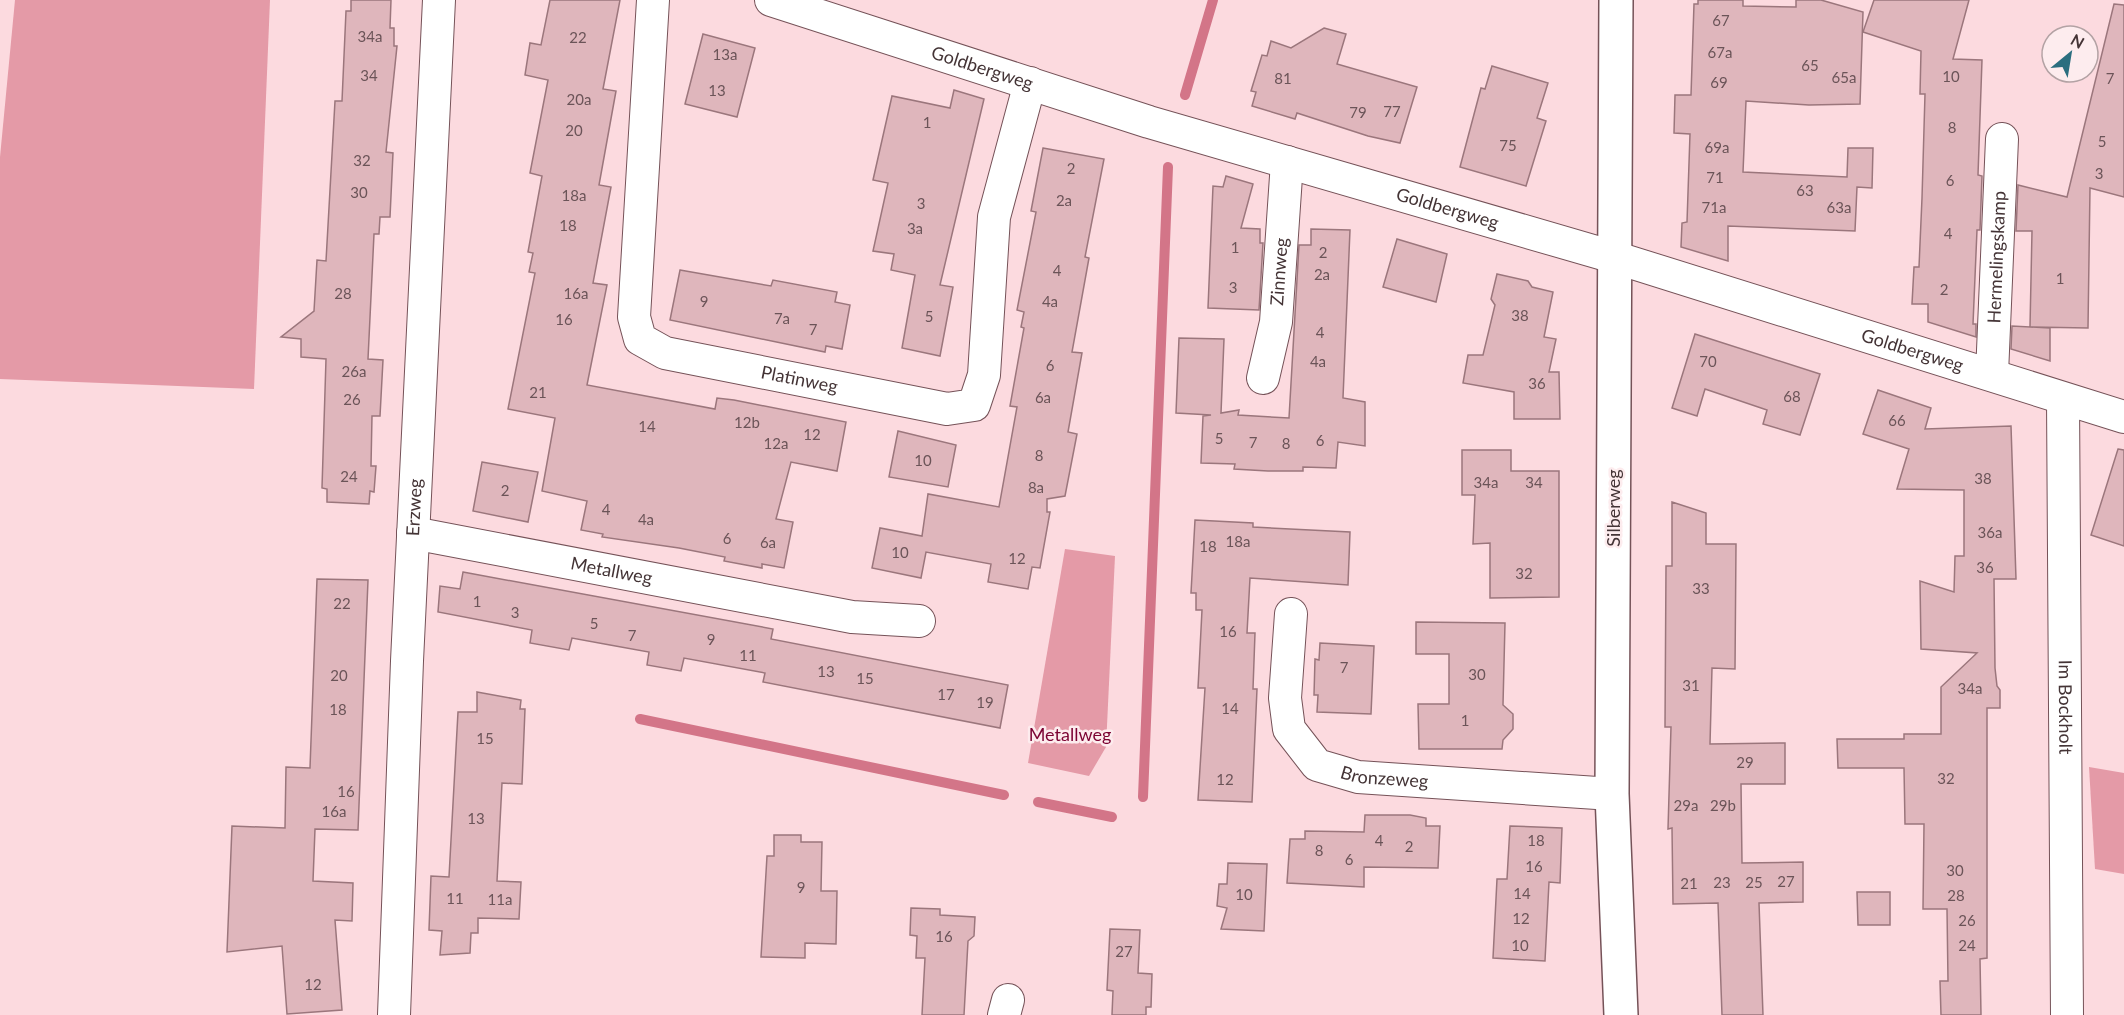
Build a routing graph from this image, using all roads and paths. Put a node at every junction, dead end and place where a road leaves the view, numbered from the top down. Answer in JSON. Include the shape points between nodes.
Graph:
{"nodes":[{"id":1,"x":439,"y":0,"type":"edge"},
{"id":2,"x":653,"y":0,"type":"edge"},
{"id":3,"x":771,"y":0,"type":"edge"},
{"id":4,"x":1616,"y":0,"type":"edge"},
{"id":5,"x":1030,"y":83,"type":"junction"},
{"id":6,"x":2002,"y":139,"type":"dead end"},
{"id":7,"x":1287,"y":162,"type":"junction"},
{"id":8,"x":1617,"y":258,"type":"junction"},
{"id":9,"x":1992,"y":374,"type":"junction"},
{"id":10,"x":1263,"y":378,"type":"dead end"},
{"id":11,"x":2063,"y":399,"type":"junction"},
{"id":12,"x":2124,"y":417,"type":"edge"},
{"id":13,"x":413,"y":533,"type":"junction"},
{"id":14,"x":1291,"y":614,"type":"dead end"},
{"id":15,"x":919,"y":621,"type":"dead end"},
{"id":16,"x":1612,"y":794,"type":"junction"},
{"id":17,"x":394,"y":1015,"type":"edge"},
{"id":18,"x":1621,"y":1015,"type":"edge"},
{"id":19,"x":2067,"y":1015,"type":"edge"}],
"edges":[{"from":1,"to":13,"type":"street","name":"Erzweg"},
{"from":2,"to":5,"type":"street","name":"Platinweg","via":[[634,317],[640,339],[665,353],[947,409],[974,405],[984,375],[994,217]]},
{"from":3,"to":5,"type":"street","name":"Goldbergweg"},
{"from":4,"to":8,"type":"street","name":"Silberweg"},
{"from":5,"to":7,"type":"street","name":"Goldbergweg"},
{"from":6,"to":9,"type":"street","name":"Hermelingskamp"},
{"from":7,"to":8,"type":"street","name":"Goldbergweg"},
{"from":7,"to":10,"type":"street","name":"Zinnweg","via":[[1276,322]]},
{"from":8,"to":9,"type":"street","name":"Goldbergweg"},
{"from":8,"to":16,"type":"street","name":"Silberweg"},
{"from":9,"to":11,"type":"street","name":"Goldbergweg"},
{"from":11,"to":12,"type":"street","name":"Goldbergweg"},
{"from":11,"to":19,"type":"street","name":"Im Bockholt"},
{"from":13,"to":15,"type":"street","name":"Metallweg","via":[[852,617]]},
{"from":13,"to":17,"type":"street","name":"Erzweg"},
{"from":14,"to":16,"type":"street","name":"Bronzeweg","via":[[1286,698],[1289,729],[1317,765],[1358,777]]},
{"from":16,"to":18,"type":"street","name":"Silberweg"}]}
